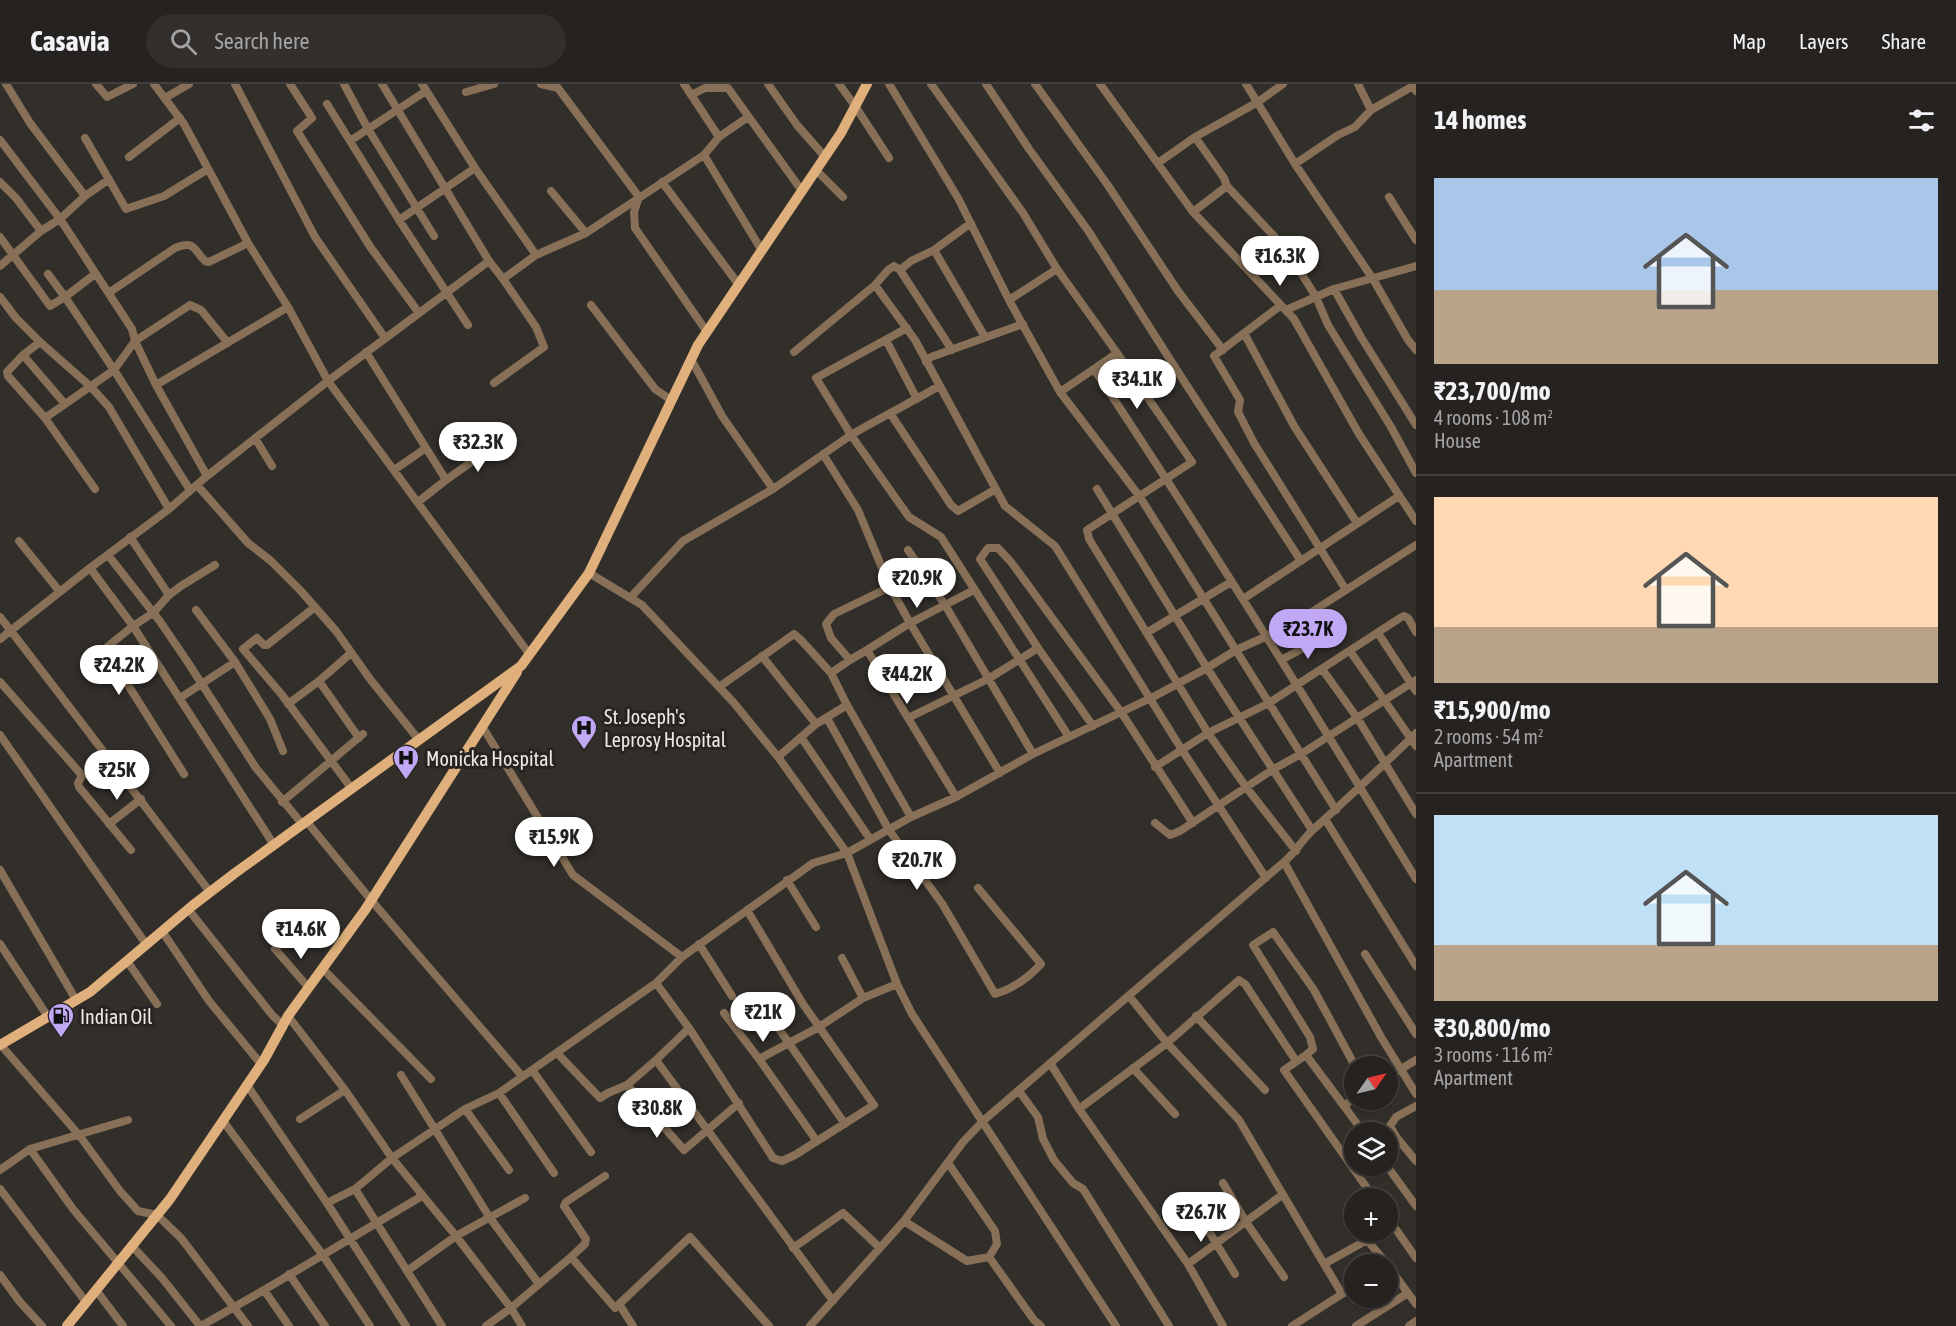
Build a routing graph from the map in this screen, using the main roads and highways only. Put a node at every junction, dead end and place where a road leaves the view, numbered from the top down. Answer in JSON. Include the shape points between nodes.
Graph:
{"nodes":[{"id":1,"x":867,"y":84,"type":"edge"},
{"id":2,"x":521,"y":666,"type":"junction"},
{"id":3,"x":0,"y":1045,"type":"edge"},
{"id":4,"x":70,"y":1324,"type":"edge"}],
"edges":[{"from":1,"to":2,"type":"main road","via":[[841,133],[691,359],[589,573]]},
{"from":2,"to":3,"type":"main road","via":[[210,892],[76,1000]]},
{"from":2,"to":4,"type":"main road","via":[[223,1121],[157,1215]]}]}
